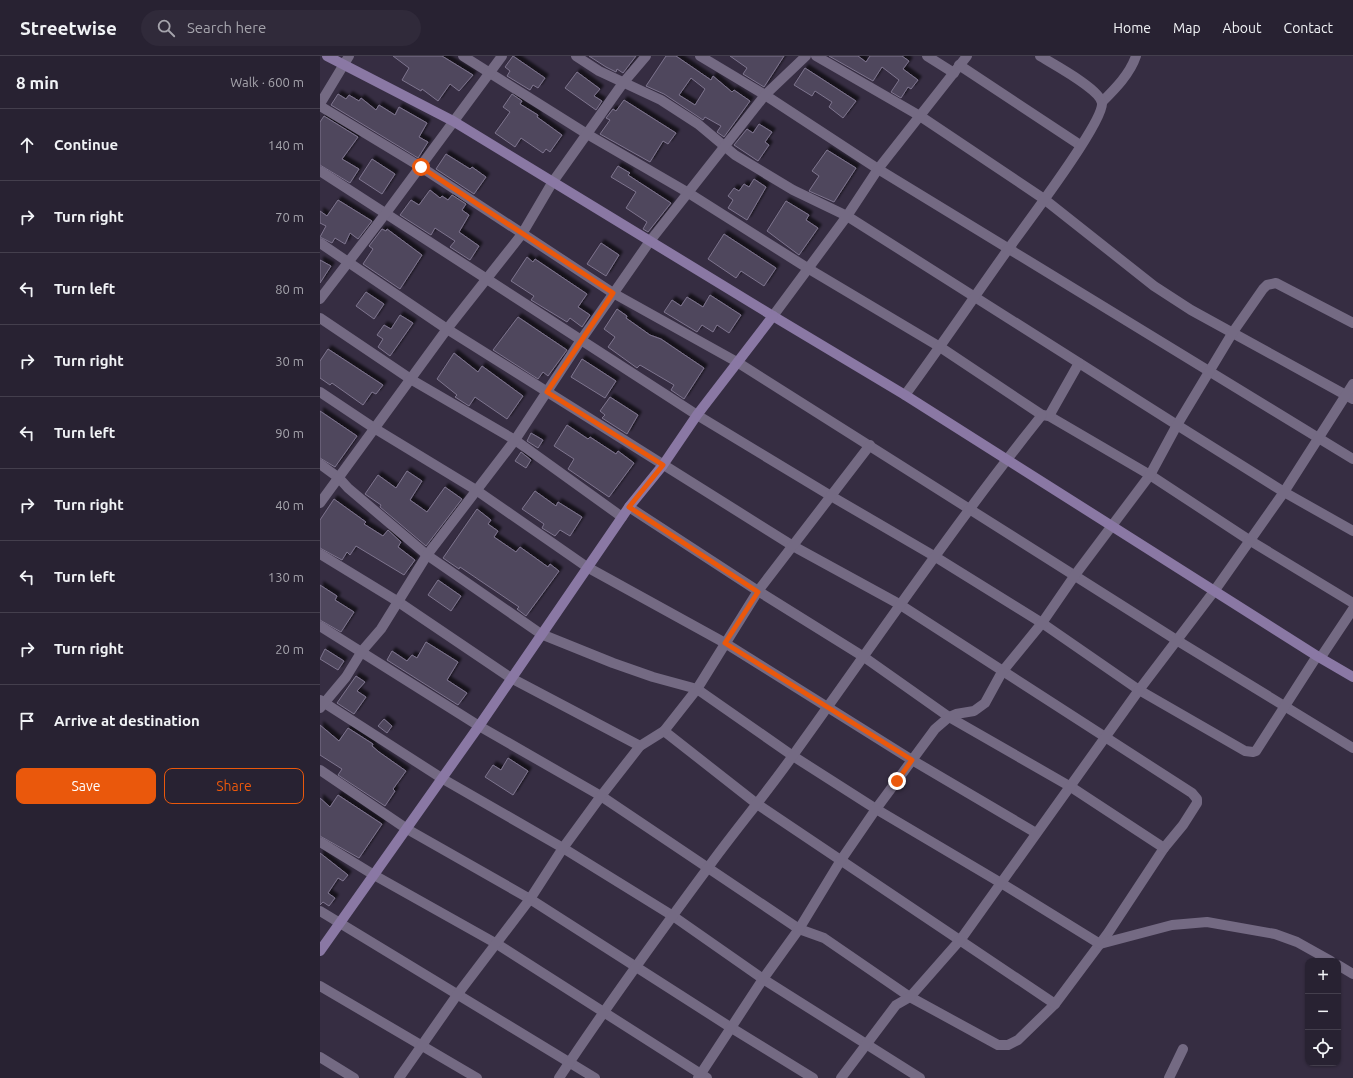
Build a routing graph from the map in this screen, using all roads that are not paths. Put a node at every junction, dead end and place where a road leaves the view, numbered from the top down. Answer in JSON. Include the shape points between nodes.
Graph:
{"nodes":[{"id":1,"x":327,"y":56,"type":"edge"},
{"id":2,"x":463,"y":56,"type":"edge"},
{"id":3,"x":502,"y":56,"type":"edge"},
{"id":4,"x":576,"y":56,"type":"edge"},
{"id":5,"x":646,"y":56,"type":"edge"},
{"id":6,"x":700,"y":56,"type":"edge"},
{"id":7,"x":806,"y":56,"type":"edge"},
{"id":8,"x":816,"y":56,"type":"edge"},
{"id":9,"x":927,"y":56,"type":"edge"},
{"id":10,"x":967,"y":56,"type":"edge"},
{"id":11,"x":1040,"y":56,"type":"edge"},
{"id":12,"x":1136,"y":56,"type":"edge"},
{"id":13,"x":346,"y":60,"type":"edge"},
{"id":14,"x":957,"y":69,"type":"junction"},
{"id":15,"x":490,"y":72,"type":"junction"},
{"id":16,"x":624,"y":83,"type":"junction"},
{"id":17,"x":765,"y":95,"type":"junction"},
{"id":18,"x":1102,"y":102,"type":"junction"},
{"id":19,"x":320,"y":105,"type":"edge"},
{"id":20,"x":920,"y":116,"type":"junction"},
{"id":21,"x":453,"y":121,"type":"junction"},
{"id":22,"x":587,"y":134,"type":"junction"},
{"id":23,"x":724,"y":146,"type":"junction"},
{"id":24,"x":1080,"y":146,"type":"junction"},
{"id":25,"x":421,"y":167,"type":"junction"},
{"id":26,"x":878,"y":169,"type":"junction"},
{"id":27,"x":320,"y":171,"type":"edge"},
{"id":28,"x":552,"y":183,"type":"junction"},
{"id":29,"x":687,"y":192,"type":"junction"},
{"id":30,"x":1044,"y":199,"type":"junction"},
{"id":31,"x":386,"y":214,"type":"junction"},
{"id":32,"x":847,"y":216,"type":"junction"},
{"id":33,"x":522,"y":234,"type":"junction"},
{"id":34,"x":650,"y":241,"type":"junction"},
{"id":35,"x":320,"y":243,"type":"edge"},
{"id":36,"x":1008,"y":248,"type":"junction"},
{"id":37,"x":348,"y":262,"type":"junction"},
{"id":38,"x":809,"y":269,"type":"junction"},
{"id":39,"x":486,"y":280,"type":"junction"},
{"id":40,"x":613,"y":293,"type":"junction"},
{"id":41,"x":975,"y":298,"type":"junction"},
{"id":42,"x":320,"y":299,"type":"edge"},
{"id":43,"x":773,"y":316,"type":"junction"},
{"id":44,"x":320,"y":318,"type":"edge"},
{"id":45,"x":1353,"y":323,"type":"edge"},
{"id":46,"x":447,"y":329,"type":"junction"},
{"id":47,"x":1233,"y":332,"type":"junction"},
{"id":48,"x":581,"y":340,"type":"junction"},
{"id":49,"x":940,"y":347,"type":"junction"},
{"id":50,"x":737,"y":362,"type":"junction"},
{"id":51,"x":1079,"y":363,"type":"junction"},
{"id":52,"x":1210,"y":371,"type":"junction"},
{"id":53,"x":412,"y":380,"type":"junction"},
{"id":54,"x":1353,"y":384,"type":"edge"},
{"id":55,"x":320,"y":392,"type":"edge"},
{"id":56,"x":547,"y":392,"type":"junction"},
{"id":57,"x":906,"y":395,"type":"junction"},
{"id":58,"x":1349,"y":397,"type":"edge"},
{"id":59,"x":697,"y":415,"type":"junction"},
{"id":60,"x":1045,"y":415,"type":"junction"},
{"id":61,"x":1177,"y":425,"type":"junction"},
{"id":62,"x":374,"y":428,"type":"junction"},
{"id":63,"x":1318,"y":438,"type":"junction"},
{"id":64,"x":515,"y":440,"type":"junction"},
{"id":65,"x":870,"y":445,"type":"junction"},
{"id":66,"x":1006,"y":459,"type":"junction"},
{"id":67,"x":1353,"y":459,"type":"edge"},
{"id":68,"x":320,"y":464,"type":"edge"},
{"id":69,"x":663,"y":465,"type":"junction"},
{"id":70,"x":1150,"y":475,"type":"junction"},
{"id":71,"x":339,"y":478,"type":"junction"},
{"id":72,"x":476,"y":490,"type":"junction"},
{"id":73,"x":1284,"y":492,"type":"junction"},
{"id":74,"x":830,"y":496,"type":"junction"},
{"id":75,"x":320,"y":503,"type":"edge"},
{"id":76,"x":629,"y":507,"type":"junction"},
{"id":77,"x":969,"y":508,"type":"junction"},
{"id":78,"x":622,"y":517,"type":"junction"},
{"id":79,"x":1113,"y":525,"type":"junction"},
{"id":80,"x":1353,"y":531,"type":"edge"},
{"id":81,"x":1249,"y":540,"type":"junction"},
{"id":82,"x":793,"y":546,"type":"junction"},
{"id":83,"x":320,"y":554,"type":"edge"},
{"id":84,"x":427,"y":556,"type":"junction"},
{"id":85,"x":934,"y":556,"type":"junction"},
{"id":86,"x":587,"y":567,"type":"junction"},
{"id":87,"x":1075,"y":575,"type":"junction"},
{"id":88,"x":1215,"y":590,"type":"junction"},
{"id":89,"x":758,"y":592,"type":"junction"},
{"id":90,"x":398,"y":601,"type":"junction"},
{"id":91,"x":1353,"y":602,"type":"edge"},
{"id":92,"x":899,"y":604,"type":"junction"},
{"id":93,"x":1353,"y":608,"type":"edge"},
{"id":94,"x":1042,"y":623,"type":"junction"},
{"id":95,"x":320,"y":626,"type":"edge"},
{"id":96,"x":541,"y":634,"type":"junction"},
{"id":97,"x":1178,"y":641,"type":"junction"},
{"id":98,"x":725,"y":643,"type":"junction"},
{"id":99,"x":362,"y":651,"type":"junction"},
{"id":100,"x":1319,"y":656,"type":"junction"},
{"id":101,"x":864,"y":657,"type":"junction"},
{"id":102,"x":1002,"y":672,"type":"junction"},
{"id":103,"x":1353,"y":677,"type":"edge"},
{"id":104,"x":511,"y":678,"type":"junction"},
{"id":105,"x":697,"y":689,"type":"junction"},
{"id":106,"x":1139,"y":690,"type":"junction"},
{"id":107,"x":321,"y":704,"type":"edge"},
{"id":108,"x":1286,"y":705,"type":"junction"},
{"id":109,"x":828,"y":706,"type":"junction"},
{"id":110,"x":949,"y":717,"type":"junction"},
{"id":111,"x":479,"y":726,"type":"junction"},
{"id":112,"x":664,"y":731,"type":"junction"},
{"id":113,"x":1105,"y":738,"type":"junction"},
{"id":114,"x":640,"y":746,"type":"junction"},
{"id":115,"x":1353,"y":748,"type":"edge"},
{"id":116,"x":793,"y":756,"type":"junction"},
{"id":117,"x":912,"y":760,"type":"junction"},
{"id":118,"x":320,"y":770,"type":"edge"},
{"id":119,"x":443,"y":778,"type":"junction"},
{"id":120,"x":1071,"y":786,"type":"junction"},
{"id":121,"x":601,"y":796,"type":"junction"},
{"id":122,"x":757,"y":804,"type":"junction"},
{"id":123,"x":876,"y":809,"type":"junction"},
{"id":124,"x":407,"y":829,"type":"junction"},
{"id":125,"x":1036,"y":833,"type":"junction"},
{"id":126,"x":320,"y":842,"type":"edge"},
{"id":127,"x":563,"y":848,"type":"junction"},
{"id":128,"x":1164,"y":848,"type":"junction"},
{"id":129,"x":841,"y":860,"type":"junction"},
{"id":130,"x":707,"y":868,"type":"junction"},
{"id":131,"x":374,"y":876,"type":"junction"},
{"id":132,"x":1001,"y":883,"type":"junction"},
{"id":133,"x":530,"y":898,"type":"junction"},
{"id":134,"x":320,"y":911,"type":"edge"},
{"id":135,"x":673,"y":916,"type":"junction"},
{"id":136,"x":340,"y":924,"type":"junction"},
{"id":137,"x":799,"y":929,"type":"junction"},
{"id":138,"x":960,"y":939,"type":"junction"},
{"id":139,"x":497,"y":944,"type":"junction"},
{"id":140,"x":1100,"y":944,"type":"junction"},
{"id":141,"x":320,"y":951,"type":"edge"},
{"id":142,"x":1325,"y":958,"type":"edge"},
{"id":143,"x":636,"y":967,"type":"junction"},
{"id":144,"x":1341,"y":967,"type":"edge"},
{"id":145,"x":1353,"y":974,"type":"edge"},
{"id":146,"x":763,"y":979,"type":"junction"},
{"id":147,"x":320,"y":986,"type":"edge"},
{"id":148,"x":457,"y":995,"type":"junction"},
{"id":149,"x":910,"y":997,"type":"junction"},
{"id":150,"x":1056,"y":1004,"type":"junction"},
{"id":151,"x":604,"y":1012,"type":"junction"},
{"id":152,"x":730,"y":1027,"type":"junction"},
{"id":153,"x":865,"y":1044,"type":"junction"},
{"id":154,"x":422,"y":1045,"type":"junction"},
{"id":155,"x":1183,"y":1049,"type":"dead end"},
{"id":156,"x":320,"y":1057,"type":"edge"},
{"id":157,"x":570,"y":1062,"type":"junction"},
{"id":158,"x":702,"y":1077,"type":"edge"},
{"id":159,"x":354,"y":1078,"type":"edge"},
{"id":160,"x":399,"y":1078,"type":"edge"},
{"id":161,"x":477,"y":1078,"type":"edge"},
{"id":162,"x":559,"y":1078,"type":"edge"},
{"id":163,"x":595,"y":1078,"type":"edge"},
{"id":164,"x":813,"y":1078,"type":"edge"},
{"id":165,"x":840,"y":1078,"type":"edge"},
{"id":166,"x":920,"y":1078,"type":"edge"},
{"id":167,"x":1169,"y":1078,"type":"edge"}],
"edges":[{"from":1,"to":13,"type":"street"},
{"from":2,"to":15,"type":"street"},
{"from":3,"to":15,"type":"street"},
{"from":4,"to":16,"type":"street"},
{"from":5,"to":16,"type":"street"},
{"from":6,"to":17,"type":"street"},
{"from":7,"to":17,"type":"street"},
{"from":8,"to":20,"type":"street"},
{"from":9,"to":14,"type":"street"},
{"from":10,"to":14,"type":"street"},
{"from":11,"to":18,"type":"street","via":[[1094,90]]},
{"from":12,"to":18,"type":"street","via":[[1134,64],[1117,87]]},
{"from":13,"to":19,"type":"street"},
{"from":13,"to":21,"type":"street"},
{"from":14,"to":20,"type":"street"},
{"from":14,"to":24,"type":"street"},
{"from":15,"to":21,"type":"street"},
{"from":15,"to":22,"type":"street"},
{"from":16,"to":22,"type":"street"},
{"from":16,"to":23,"type":"street","via":[[661,100],[698,124]]},
{"from":17,"to":23,"type":"street"},
{"from":17,"to":26,"type":"street"},
{"from":18,"to":24,"type":"street","via":[[1098,118]]},
{"from":19,"to":25,"type":"street"},
{"from":20,"to":26,"type":"street"},
{"from":20,"to":30,"type":"street"},
{"from":21,"to":25,"type":"street"},
{"from":21,"to":28,"type":"street"},
{"from":22,"to":28,"type":"street"},
{"from":22,"to":29,"type":"street"},
{"from":23,"to":29,"type":"street"},
{"from":23,"to":32,"type":"street","via":[[793,190]]},
{"from":24,"to":30,"type":"street"},
{"from":25,"to":31,"type":"street"},
{"from":25,"to":33,"type":"street"},
{"from":26,"to":32,"type":"street"},
{"from":26,"to":36,"type":"street"},
{"from":27,"to":31,"type":"street"},
{"from":28,"to":33,"type":"street"},
{"from":28,"to":34,"type":"street"},
{"from":29,"to":34,"type":"street"},
{"from":29,"to":38,"type":"street"},
{"from":30,"to":36,"type":"street"},
{"from":30,"to":47,"type":"street","via":[[1154,286],[1191,310]]},
{"from":31,"to":37,"type":"street"},
{"from":31,"to":39,"type":"street"},
{"from":32,"to":38,"type":"street"},
{"from":32,"to":41,"type":"street"},
{"from":33,"to":39,"type":"street"},
{"from":33,"to":40,"type":"street"},
{"from":34,"to":40,"type":"street"},
{"from":34,"to":43,"type":"street"},
{"from":35,"to":37,"type":"street"},
{"from":36,"to":41,"type":"street"},
{"from":36,"to":52,"type":"street"},
{"from":37,"to":42,"type":"street"},
{"from":37,"to":46,"type":"street"},
{"from":38,"to":43,"type":"street"},
{"from":38,"to":49,"type":"street"},
{"from":39,"to":46,"type":"street"},
{"from":39,"to":48,"type":"street"},
{"from":40,"to":48,"type":"street"},
{"from":40,"to":50,"type":"street"},
{"from":41,"to":49,"type":"street"},
{"from":41,"to":51,"type":"street"},
{"from":43,"to":50,"type":"street"},
{"from":43,"to":57,"type":"street"},
{"from":44,"to":53,"type":"street"},
{"from":45,"to":47,"type":"street","via":[[1276,283],[1263,288]]},
{"from":46,"to":53,"type":"street"},
{"from":46,"to":56,"type":"street"},
{"from":47,"to":52,"type":"street"},
{"from":47,"to":58,"type":"street"},
{"from":48,"to":56,"type":"street"},
{"from":48,"to":59,"type":"street"},
{"from":49,"to":57,"type":"street"},
{"from":49,"to":60,"type":"street"},
{"from":50,"to":59,"type":"street"},
{"from":50,"to":65,"type":"street"},
{"from":51,"to":60,"type":"street"},
{"from":51,"to":61,"type":"street"},
{"from":52,"to":61,"type":"street"},
{"from":52,"to":63,"type":"street"},
{"from":53,"to":62,"type":"street"},
{"from":53,"to":64,"type":"street"},
{"from":54,"to":58,"type":"street"},
{"from":55,"to":62,"type":"street"},
{"from":56,"to":64,"type":"street"},
{"from":56,"to":69,"type":"street"},
{"from":57,"to":66,"type":"street"},
{"from":58,"to":63,"type":"street"},
{"from":59,"to":69,"type":"street"},
{"from":59,"to":74,"type":"street"},
{"from":60,"to":66,"type":"street"},
{"from":60,"to":70,"type":"street"},
{"from":61,"to":70,"type":"street"},
{"from":61,"to":73,"type":"street"},
{"from":62,"to":71,"type":"street"},
{"from":62,"to":72,"type":"street"},
{"from":63,"to":67,"type":"street"},
{"from":63,"to":73,"type":"street"},
{"from":64,"to":72,"type":"street"},
{"from":64,"to":78,"type":"street"},
{"from":65,"to":74,"type":"street"},
{"from":65,"to":77,"type":"street"},
{"from":66,"to":77,"type":"street"},
{"from":66,"to":79,"type":"street"},
{"from":68,"to":71,"type":"street"},
{"from":69,"to":76,"type":"street"},
{"from":69,"to":82,"type":"street"},
{"from":70,"to":79,"type":"street"},
{"from":70,"to":81,"type":"street"},
{"from":71,"to":75,"type":"street"},
{"from":71,"to":84,"type":"street"},
{"from":72,"to":84,"type":"street"},
{"from":72,"to":86,"type":"street"},
{"from":73,"to":80,"type":"street"},
{"from":73,"to":81,"type":"street"},
{"from":74,"to":82,"type":"street"},
{"from":74,"to":85,"type":"street"},
{"from":76,"to":78,"type":"street"},
{"from":76,"to":89,"type":"street"},
{"from":77,"to":85,"type":"street"},
{"from":77,"to":87,"type":"street"},
{"from":78,"to":86,"type":"street"},
{"from":79,"to":87,"type":"street"},
{"from":79,"to":88,"type":"street"},
{"from":81,"to":88,"type":"street"},
{"from":81,"to":91,"type":"street"},
{"from":82,"to":89,"type":"street"},
{"from":82,"to":92,"type":"street"},
{"from":83,"to":90,"type":"street"},
{"from":84,"to":90,"type":"street"},
{"from":84,"to":96,"type":"street"},
{"from":85,"to":92,"type":"street"},
{"from":85,"to":94,"type":"street"},
{"from":86,"to":96,"type":"street"},
{"from":86,"to":98,"type":"street"},
{"from":87,"to":94,"type":"street"},
{"from":87,"to":97,"type":"street"},
{"from":88,"to":97,"type":"street"},
{"from":88,"to":100,"type":"street"},
{"from":89,"to":98,"type":"street"},
{"from":89,"to":101,"type":"street"},
{"from":90,"to":99,"type":"street"},
{"from":90,"to":104,"type":"street"},
{"from":92,"to":101,"type":"street"},
{"from":92,"to":102,"type":"street"},
{"from":93,"to":100,"type":"street"},
{"from":94,"to":102,"type":"street"},
{"from":94,"to":106,"type":"street"},
{"from":95,"to":99,"type":"street"},
{"from":96,"to":104,"type":"street"},
{"from":96,"to":105,"type":"street","via":[[613,663]]},
{"from":97,"to":106,"type":"street"},
{"from":97,"to":108,"type":"street"},
{"from":98,"to":105,"type":"street"},
{"from":98,"to":109,"type":"street"},
{"from":99,"to":107,"type":"street","via":[[346,677]]},
{"from":99,"to":111,"type":"street"},
{"from":100,"to":103,"type":"street"},
{"from":100,"to":108,"type":"street"},
{"from":101,"to":109,"type":"street"},
{"from":101,"to":110,"type":"street"},
{"from":102,"to":110,"type":"street","via":[[985,703],[974,711]]},
{"from":102,"to":113,"type":"street"},
{"from":104,"to":111,"type":"street"},
{"from":104,"to":114,"type":"street"},
{"from":105,"to":112,"type":"street"},
{"from":105,"to":116,"type":"street"},
{"from":106,"to":108,"type":"street","via":[[1245,751],[1253,752]]},
{"from":106,"to":113,"type":"street"},
{"from":107,"to":119,"type":"street"},
{"from":108,"to":115,"type":"street"},
{"from":109,"to":116,"type":"street"},
{"from":109,"to":117,"type":"street"},
{"from":110,"to":117,"type":"street","via":[[935,729]]},
{"from":110,"to":120,"type":"street"},
{"from":111,"to":119,"type":"street"},
{"from":111,"to":121,"type":"street"},
{"from":112,"to":114,"type":"street"},
{"from":112,"to":122,"type":"street"},
{"from":113,"to":120,"type":"street"},
{"from":113,"to":128,"type":"street","via":[[1192,793],[1197,799],[1183,826]]},
{"from":114,"to":121,"type":"street"},
{"from":116,"to":122,"type":"street"},
{"from":116,"to":123,"type":"street"},
{"from":117,"to":123,"type":"street"},
{"from":117,"to":125,"type":"street"},
{"from":118,"to":124,"type":"street"},
{"from":119,"to":124,"type":"street"},
{"from":119,"to":127,"type":"street"},
{"from":120,"to":125,"type":"street"},
{"from":120,"to":128,"type":"street"},
{"from":121,"to":127,"type":"street"},
{"from":121,"to":130,"type":"street"},
{"from":122,"to":129,"type":"street"},
{"from":122,"to":130,"type":"street"},
{"from":123,"to":129,"type":"street"},
{"from":123,"to":132,"type":"street"},
{"from":124,"to":131,"type":"street"},
{"from":124,"to":133,"type":"street"},
{"from":125,"to":132,"type":"street"},
{"from":126,"to":131,"type":"street"},
{"from":127,"to":133,"type":"street"},
{"from":127,"to":135,"type":"street"},
{"from":128,"to":140,"type":"street"},
{"from":129,"to":137,"type":"street"},
{"from":129,"to":138,"type":"street"},
{"from":130,"to":135,"type":"street"},
{"from":130,"to":137,"type":"street"},
{"from":131,"to":136,"type":"street"},
{"from":131,"to":139,"type":"street"},
{"from":132,"to":138,"type":"street"},
{"from":132,"to":140,"type":"street"},
{"from":133,"to":139,"type":"street"},
{"from":133,"to":143,"type":"street"},
{"from":134,"to":136,"type":"street"},
{"from":135,"to":143,"type":"street"},
{"from":135,"to":146,"type":"street"},
{"from":136,"to":141,"type":"street"},
{"from":136,"to":148,"type":"street"},
{"from":137,"to":146,"type":"street"},
{"from":137,"to":149,"type":"street","via":[[824,938],[839,947]]},
{"from":138,"to":149,"type":"street"},
{"from":138,"to":150,"type":"street"},
{"from":139,"to":148,"type":"street"},
{"from":139,"to":151,"type":"street"},
{"from":140,"to":142,"type":"street","via":[[1172,925],[1207,922],[1275,934],[1297,942]]},
{"from":140,"to":150,"type":"street"},
{"from":143,"to":151,"type":"street"},
{"from":143,"to":152,"type":"street"},
{"from":144,"to":145,"type":"street"},
{"from":146,"to":152,"type":"street"},
{"from":146,"to":153,"type":"street"},
{"from":147,"to":154,"type":"street"},
{"from":148,"to":154,"type":"street"},
{"from":148,"to":157,"type":"street"},
{"from":149,"to":150,"type":"street","via":[[998,1045],[1008,1045],[1018,1040]]},
{"from":149,"to":153,"type":"street","via":[[896,1005]]},
{"from":151,"to":157,"type":"street"},
{"from":151,"to":158,"type":"street"},
{"from":152,"to":158,"type":"street"},
{"from":152,"to":164,"type":"street"},
{"from":153,"to":165,"type":"street"},
{"from":153,"to":166,"type":"street"},
{"from":154,"to":160,"type":"street"},
{"from":154,"to":161,"type":"street"},
{"from":155,"to":167,"type":"street"},
{"from":156,"to":159,"type":"street"},
{"from":157,"to":162,"type":"street"},
{"from":157,"to":163,"type":"street"}]}
